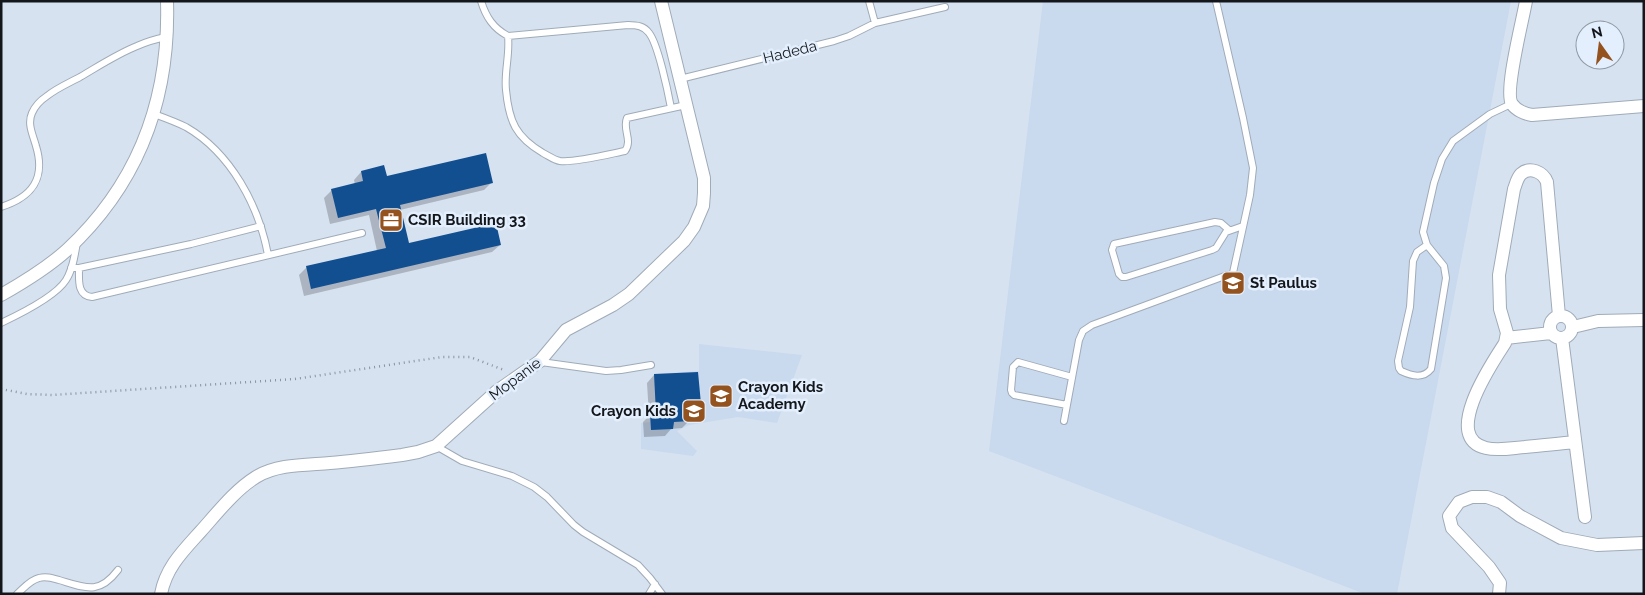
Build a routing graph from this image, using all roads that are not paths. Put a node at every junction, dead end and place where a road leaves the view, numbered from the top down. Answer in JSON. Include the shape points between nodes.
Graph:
{"nodes":[{"id":1,"x":167,"y":1,"type":"edge"},
{"id":2,"x":480,"y":1,"type":"edge"},
{"id":3,"x":661,"y":1,"type":"edge"},
{"id":4,"x":869,"y":1,"type":"edge"},
{"id":5,"x":1216,"y":1,"type":"edge"},
{"id":6,"x":1526,"y":1,"type":"edge"},
{"id":7,"x":945,"y":7,"type":"dead end"},
{"id":8,"x":875,"y":23,"type":"junction"},
{"id":9,"x":508,"y":36,"type":"junction"},
{"id":10,"x":168,"y":37,"type":"junction"},
{"id":11,"x":680,"y":79,"type":"junction"},
{"id":12,"x":686,"y":104,"type":"junction"},
{"id":13,"x":1512,"y":104,"type":"junction"},
{"id":14,"x":1644,"y":106,"type":"edge"},
{"id":15,"x":671,"y":108,"type":"junction"},
{"id":16,"x":154,"y":114,"type":"junction"},
{"id":17,"x":1,"y":207,"type":"edge"},
{"id":18,"x":261,"y":226,"type":"junction"},
{"id":19,"x":1243,"y":226,"type":"junction"},
{"id":20,"x":1229,"y":230,"type":"junction"},
{"id":21,"x":362,"y":233,"type":"dead end"},
{"id":22,"x":78,"y":238,"type":"junction"},
{"id":23,"x":1427,"y":245,"type":"junction"},
{"id":24,"x":268,"y":255,"type":"junction"},
{"id":25,"x":71,"y":268,"type":"junction"},
{"id":26,"x":79,"y":268,"type":"junction"},
{"id":27,"x":1233,"y":273,"type":"junction"},
{"id":28,"x":1228,"y":290,"type":"dead end"},
{"id":29,"x":1,"y":295,"type":"edge"},
{"id":30,"x":1559,"y":316,"type":"junction"},
{"id":31,"x":1644,"y":320,"type":"edge"},
{"id":32,"x":1,"y":323,"type":"edge"},
{"id":33,"x":1572,"y":327,"type":"junction"},
{"id":34,"x":1554,"y":332,"type":"junction"},
{"id":35,"x":1507,"y":334,"type":"junction"},
{"id":36,"x":540,"y":361,"type":"junction"},
{"id":37,"x":650,"y":365,"type":"dead end"},
{"id":38,"x":1072,"y":377,"type":"junction"},
{"id":39,"x":1067,"y":404,"type":"junction"},
{"id":40,"x":1064,"y":422,"type":"dead end"},
{"id":41,"x":1575,"y":442,"type":"junction"},
{"id":42,"x":436,"y":446,"type":"junction"},
{"id":43,"x":1585,"y":517,"type":"dead end"},
{"id":44,"x":1644,"y":543,"type":"edge"},
{"id":45,"x":118,"y":570,"type":"dead end"},
{"id":46,"x":655,"y":584,"type":"junction"},
{"id":47,"x":17,"y":594,"type":"edge"},
{"id":48,"x":161,"y":594,"type":"edge"},
{"id":49,"x":649,"y":594,"type":"edge"},
{"id":50,"x":662,"y":594,"type":"edge"},
{"id":51,"x":1499,"y":594,"type":"edge"}],
"edges":[{"from":1,"to":10,"type":"street"},
{"from":2,"to":9,"type":"lane","via":[[490,21]]},
{"from":3,"to":11,"type":"street","name":"Mopanie"},
{"from":4,"to":8,"type":"lane"},
{"from":5,"to":19,"type":"lane","via":[[1252,161],[1252,182]]},
{"from":6,"to":13,"type":"street","via":[[1510,80]]},
{"from":7,"to":8,"type":"lane","name":"Hadeda"},
{"from":8,"to":11,"type":"lane","name":"Hadeda","via":[[834,41]]},
{"from":9,"to":15,"type":"lane","via":[[638,26],[651,36]]},
{"from":9,"to":15,"type":"lane","via":[[505,83],[510,113],[522,139],[554,159],[565,161],[625,151],[629,143],[627,119]]},
{"from":10,"to":16,"type":"street"},
{"from":10,"to":17,"type":"lane","via":[[149,41],[118,55],[56,90],[34,109],[30,127],[39,161],[36,179],[25,196]]},
{"from":11,"to":12,"type":"street","name":"Mopanie"},
{"from":12,"to":15,"type":"lane"},
{"from":12,"to":36,"type":"street","name":"Mopanie","via":[[704,178],[704,201],[698,221],[684,241],[629,294],[566,330]]},
{"from":13,"to":14,"type":"street","via":[[1523,113],[1532,115]]},
{"from":13,"to":23,"type":"lane","via":[[1490,114],[1454,141],[1446,152],[1434,183],[1423,228]]},
{"from":16,"to":18,"type":"lane","via":[[186,128],[215,150],[250,198]]},
{"from":16,"to":22,"type":"street","via":[[125,180]]},
{"from":18,"to":24,"type":"lane"},
{"from":18,"to":26,"type":"lane"},
{"from":19,"to":20,"type":"lane"},
{"from":19,"to":27,"type":"lane"},
{"from":20,"to":20,"type":"lane","via":[[1212,250],[1126,277],[1119,274],[1112,250],[1114,244],[1215,222]]},
{"from":21,"to":24,"type":"lane"},
{"from":22,"to":25,"type":"lane"},
{"from":22,"to":29,"type":"street","via":[[33,276]]},
{"from":23,"to":23,"type":"lane","via":[[1444,266],[1446,275],[1431,369],[1418,376],[1401,371],[1398,361],[1410,307],[1413,260],[1418,250]]},
{"from":24,"to":26,"type":"lane","via":[[92,297],[82,292]]},
{"from":25,"to":26,"type":"lane"},
{"from":25,"to":32,"type":"lane","via":[[59,288]]},
{"from":27,"to":28,"type":"lane"},
{"from":27,"to":38,"type":"lane","via":[[1092,325],[1083,331],[1079,340]]},
{"from":30,"to":33,"type":"street","via":[[1569,318]]},
{"from":30,"to":34,"type":"street","via":[[1553,320]]},
{"from":30,"to":35,"type":"street","via":[[1548,186],[1539,172],[1528,171],[1518,177],[1514,189],[1500,267],[1500,309]]},
{"from":31,"to":33,"type":"street","via":[[1598,321]]},
{"from":33,"to":34,"type":"street","via":[[1568,336]]},
{"from":34,"to":35,"type":"street"},
{"from":34,"to":41,"type":"street"},
{"from":35,"to":41,"type":"street","via":[[1475,394],[1468,425],[1470,437],[1474,443],[1488,448]]},
{"from":36,"to":37,"type":"lane","via":[[606,371]]},
{"from":36,"to":42,"type":"street","name":"Mopanie","via":[[497,391]]},
{"from":38,"to":39,"type":"lane"},
{"from":38,"to":39,"type":"lane","via":[[1018,362],[1013,366],[1011,390],[1014,395]]},
{"from":39,"to":40,"type":"lane"},
{"from":41,"to":43,"type":"street"},
{"from":42,"to":46,"type":"lane","via":[[462,461],[512,476],[534,487],[574,525],[638,565]]},
{"from":42,"to":48,"type":"street","name":"Mopanie","via":[[402,456],[288,467],[263,473],[247,483],[178,557],[166,575]]},
{"from":44,"to":51,"type":"street","via":[[1597,545],[1561,538],[1487,497],[1472,497],[1458,502],[1449,516],[1452,528],[1489,567],[1500,583]]},
{"from":45,"to":47,"type":"lane","via":[[98,588],[40,577]]},
{"from":46,"to":49,"type":"lane"},
{"from":46,"to":50,"type":"lane"}]}
